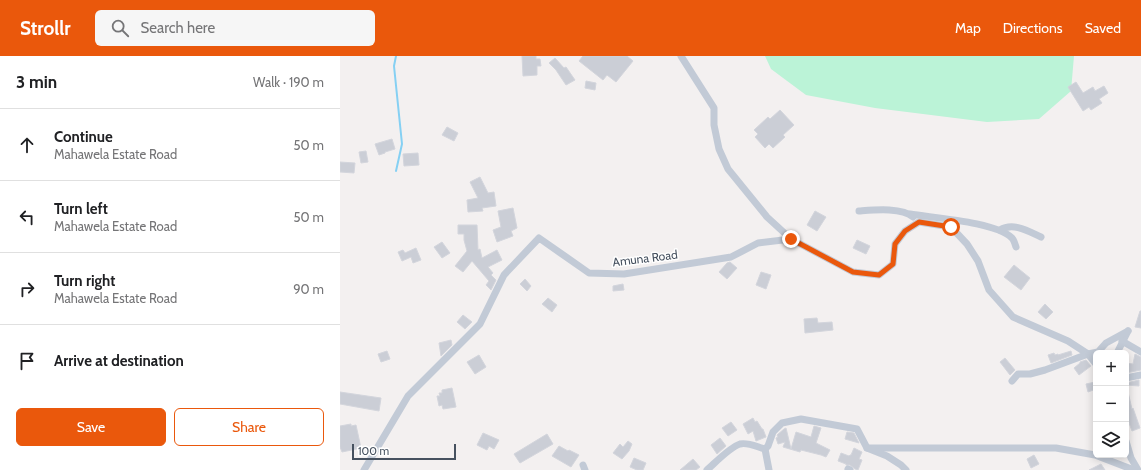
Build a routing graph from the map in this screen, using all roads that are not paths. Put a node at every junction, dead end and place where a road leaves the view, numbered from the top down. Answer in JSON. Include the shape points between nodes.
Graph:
{"nodes":[{"id":1,"x":681,"y":56,"type":"edge"},
{"id":2,"x":859,"y":211,"type":"dead end"},
{"id":3,"x":910,"y":214,"type":"junction"},
{"id":4,"x":919,"y":222,"type":"junction"},
{"id":5,"x":1000,"y":230,"type":"junction"},
{"id":6,"x":1041,"y":236,"type":"dead end"},
{"id":7,"x":791,"y":239,"type":"junction"},
{"id":8,"x":1016,"y":246,"type":"dead end"},
{"id":9,"x":1122,"y":341,"type":"junction"},
{"id":10,"x":1118,"y":350,"type":"edge"},
{"id":11,"x":1141,"y":352,"type":"edge"},
{"id":12,"x":1088,"y":354,"type":"junction"},
{"id":13,"x":1093,"y":360,"type":"edge"},
{"id":14,"x":1141,"y":375,"type":"edge"},
{"id":15,"x":1129,"y":377,"type":"edge"},
{"id":16,"x":1012,"y":381,"type":"dead end"},
{"id":17,"x":868,"y":448,"type":"junction"},
{"id":18,"x":765,"y":449,"type":"junction"},
{"id":19,"x":1129,"y":454,"type":"edge"},
{"id":20,"x":364,"y":470,"type":"edge"},
{"id":21,"x":707,"y":470,"type":"edge"},
{"id":22,"x":769,"y":470,"type":"edge"},
{"id":23,"x":906,"y":470,"type":"edge"},
{"id":24,"x":1134,"y":470,"type":"edge"},
{"id":25,"x":1138,"y":470,"type":"edge"}],
"edges":[{"from":1,"to":7,"type":"street","via":[[714,108],[714,125],[719,149],[728,169],[767,217]]},
{"from":2,"to":3,"type":"street","via":[[888,209]]},
{"from":3,"to":4,"type":"street"},
{"from":3,"to":5,"type":"street"},
{"from":4,"to":7,"type":"street","via":[[905,231],[895,244],[893,264],[879,275],[853,272]]},
{"from":4,"to":12,"type":"street","via":[[951,227],[978,261],[989,290],[1013,317],[1068,341]]},
{"from":5,"to":6,"type":"street","via":[[1015,226]]},
{"from":5,"to":8,"type":"street","via":[[1012,239]]},
{"from":7,"to":20,"type":"street","name":"Amuna Road","via":[[758,243],[730,257],[624,274],[589,273],[539,238],[504,275],[480,324],[408,396]]},
{"from":9,"to":10,"type":"street"},
{"from":9,"to":11,"type":"street"},
{"from":9,"to":12,"type":"street","via":[[1128,331],[1106,343],[1098,352]]},
{"from":12,"to":13,"type":"street"},
{"from":12,"to":16,"type":"street","via":[[1045,370],[1018,374]]},
{"from":14,"to":15,"type":"street"},
{"from":17,"to":18,"type":"street","via":[[857,429],[801,419],[782,423],[773,432]]},
{"from":17,"to":23,"type":"street"},
{"from":17,"to":24,"type":"street","via":[[1056,448],[1095,455]]},
{"from":18,"to":21,"type":"street","via":[[751,444],[740,444]]},
{"from":18,"to":22,"type":"street"},
{"from":19,"to":25,"type":"street"}]}
